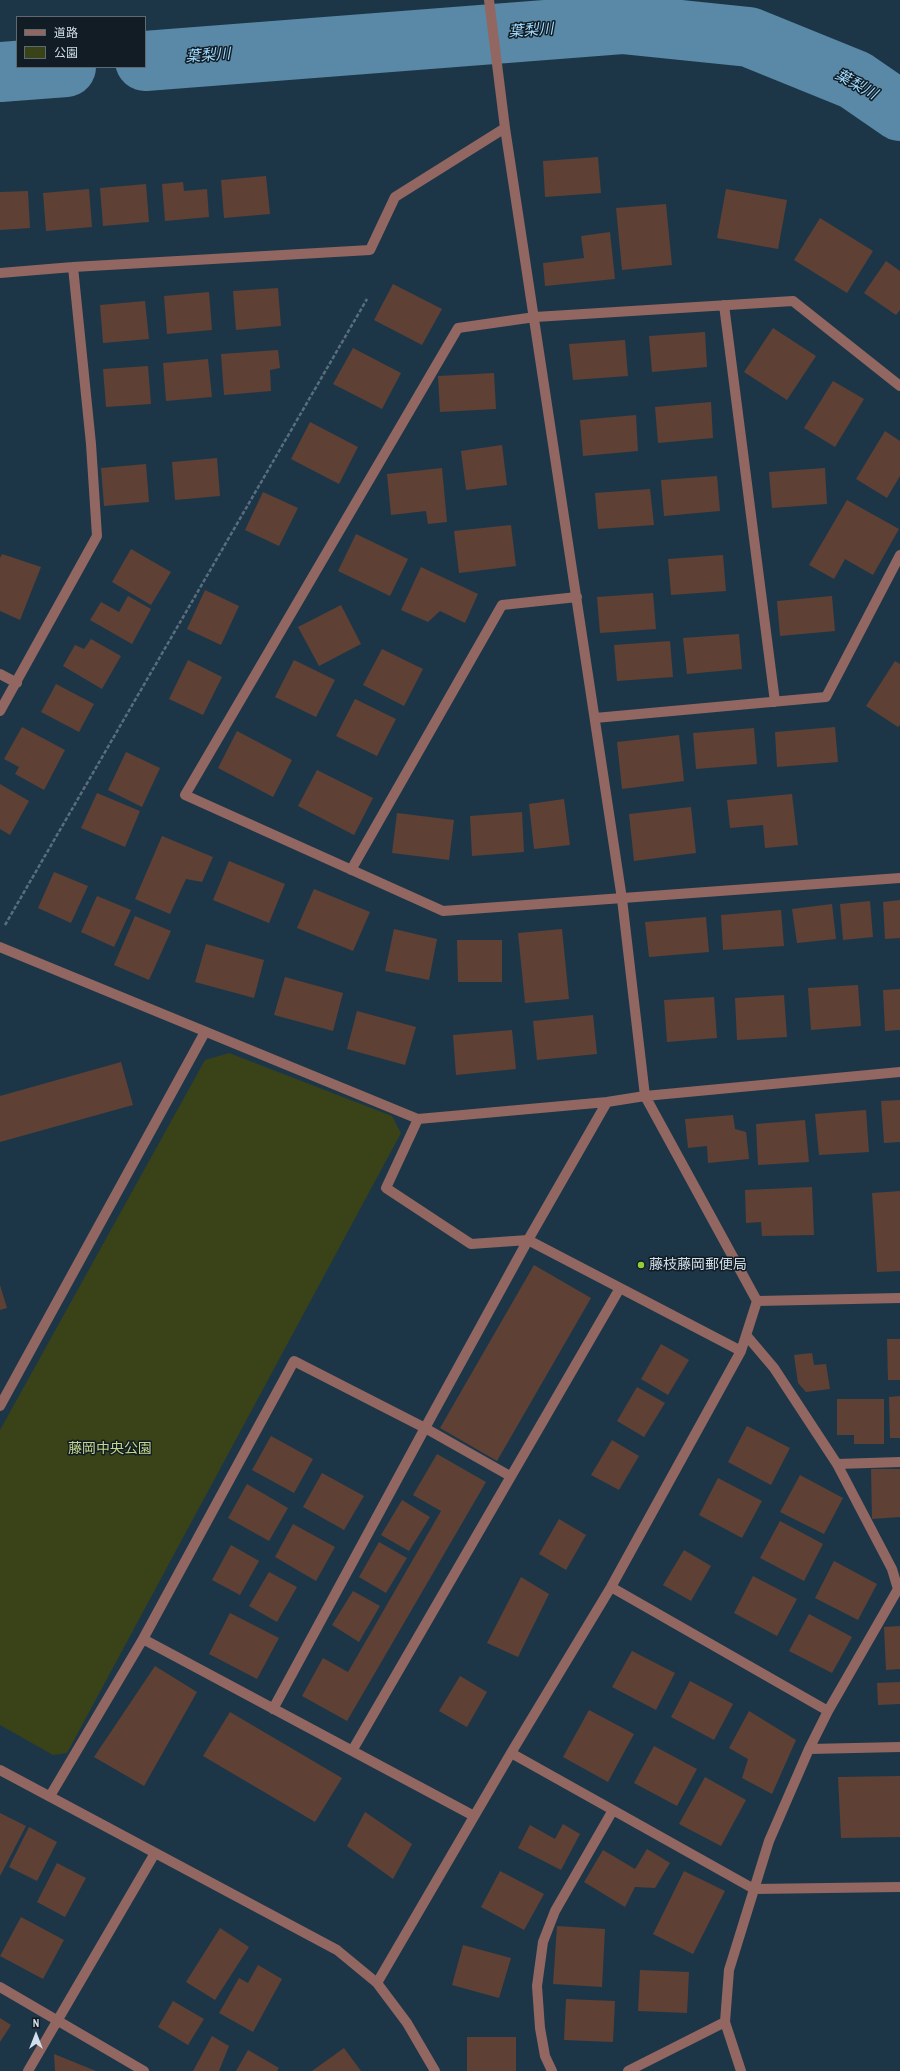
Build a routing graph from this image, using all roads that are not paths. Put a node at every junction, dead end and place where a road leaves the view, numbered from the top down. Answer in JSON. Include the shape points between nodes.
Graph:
{"nodes":[{"id":1,"x":489,"y":0,"type":"edge"},
{"id":2,"x":506,"y":128,"type":"junction"},
{"id":3,"x":73,"y":267,"type":"junction"},
{"id":4,"x":0,"y":273,"type":"edge"},
{"id":5,"x":724,"y":305,"type":"junction"},
{"id":6,"x":535,"y":317,"type":"junction"},
{"id":7,"x":900,"y":386,"type":"edge"},
{"id":8,"x":900,"y":556,"type":"edge"},
{"id":9,"x":577,"y":597,"type":"junction"},
{"id":10,"x":0,"y":674,"type":"edge"},
{"id":11,"x":16,"y":683,"type":"junction"},
{"id":12,"x":776,"y":702,"type":"junction"},
{"id":13,"x":0,"y":711,"type":"edge"},
{"id":14,"x":595,"y":718,"type":"junction"},
{"id":15,"x":351,"y":870,"type":"junction"},
{"id":16,"x":900,"y":878,"type":"edge"},
{"id":17,"x":622,"y":899,"type":"junction"},
{"id":18,"x":0,"y":947,"type":"edge"},
{"id":19,"x":205,"y":1032,"type":"junction"},
{"id":20,"x":900,"y":1072,"type":"edge"},
{"id":21,"x":645,"y":1096,"type":"junction"},
{"id":22,"x":607,"y":1102,"type":"junction"},
{"id":23,"x":418,"y":1119,"type":"junction"},
{"id":24,"x":528,"y":1240,"type":"junction"},
{"id":25,"x":620,"y":1288,"type":"junction"},
{"id":26,"x":900,"y":1298,"type":"edge"},
{"id":27,"x":757,"y":1301,"type":"junction"},
{"id":28,"x":746,"y":1335,"type":"junction"},
{"id":29,"x":741,"y":1351,"type":"junction"},
{"id":30,"x":0,"y":1406,"type":"edge"},
{"id":31,"x":424,"y":1428,"type":"junction"},
{"id":32,"x":900,"y":1462,"type":"edge"},
{"id":33,"x":837,"y":1464,"type":"junction"},
{"id":34,"x":510,"y":1476,"type":"junction"},
{"id":35,"x":611,"y":1588,"type":"junction"},
{"id":36,"x":899,"y":1589,"type":"edge"},
{"id":37,"x":144,"y":1639,"type":"junction"},
{"id":38,"x":273,"y":1709,"type":"junction"},
{"id":39,"x":828,"y":1711,"type":"junction"},
{"id":40,"x":900,"y":1748,"type":"edge"},
{"id":41,"x":809,"y":1749,"type":"junction"},
{"id":42,"x":352,"y":1751,"type":"junction"},
{"id":43,"x":511,"y":1753,"type":"junction"},
{"id":44,"x":0,"y":1770,"type":"edge"},
{"id":45,"x":50,"y":1796,"type":"junction"},
{"id":46,"x":613,"y":1810,"type":"junction"},
{"id":47,"x":474,"y":1816,"type":"junction"},
{"id":48,"x":154,"y":1853,"type":"junction"},
{"id":49,"x":900,"y":1887,"type":"edge"},
{"id":50,"x":754,"y":1889,"type":"junction"},
{"id":51,"x":377,"y":1983,"type":"junction"},
{"id":52,"x":0,"y":1987,"type":"edge"},
{"id":53,"x":58,"y":2020,"type":"junction"},
{"id":54,"x":725,"y":2022,"type":"junction"},
{"id":55,"x":28,"y":2071,"type":"edge"},
{"id":56,"x":144,"y":2071,"type":"edge"},
{"id":57,"x":435,"y":2071,"type":"edge"},
{"id":58,"x":552,"y":2071,"type":"edge"},
{"id":59,"x":628,"y":2071,"type":"edge"},
{"id":60,"x":741,"y":2071,"type":"edge"}],
"edges":[{"from":1,"to":2,"type":"street"},
{"from":2,"to":3,"type":"street","via":[[395,196],[370,250]]},
{"from":2,"to":6,"type":"street"},
{"from":3,"to":4,"type":"street"},
{"from":3,"to":11,"type":"street","via":[[91,444],[97,536]]},
{"from":5,"to":6,"type":"street"},
{"from":5,"to":7,"type":"street","via":[[793,301]]},
{"from":5,"to":12,"type":"street"},
{"from":6,"to":9,"type":"street"},
{"from":6,"to":15,"type":"street","via":[[458,328],[185,795]]},
{"from":8,"to":12,"type":"street","via":[[826,697]]},
{"from":9,"to":14,"type":"street"},
{"from":9,"to":15,"type":"street","via":[[502,604]]},
{"from":10,"to":11,"type":"street"},
{"from":11,"to":13,"type":"street"},
{"from":12,"to":14,"type":"street"},
{"from":14,"to":17,"type":"street"},
{"from":15,"to":17,"type":"street","via":[[443,911]]},
{"from":16,"to":17,"type":"street"},
{"from":17,"to":21,"type":"street"},
{"from":18,"to":19,"type":"street"},
{"from":19,"to":23,"type":"street"},
{"from":19,"to":30,"type":"street"},
{"from":20,"to":21,"type":"street"},
{"from":21,"to":22,"type":"street"},
{"from":21,"to":27,"type":"street"},
{"from":22,"to":23,"type":"street"},
{"from":22,"to":24,"type":"street"},
{"from":23,"to":24,"type":"street","via":[[386,1188],[471,1244]]},
{"from":24,"to":25,"type":"street"},
{"from":24,"to":31,"type":"street"},
{"from":25,"to":29,"type":"street"},
{"from":25,"to":34,"type":"street"},
{"from":26,"to":27,"type":"street"},
{"from":27,"to":28,"type":"street"},
{"from":28,"to":29,"type":"street"},
{"from":28,"to":33,"type":"street","via":[[774,1368]]},
{"from":29,"to":35,"type":"street"},
{"from":31,"to":34,"type":"street"},
{"from":31,"to":37,"type":"street","via":[[294,1361]]},
{"from":31,"to":38,"type":"street"},
{"from":32,"to":33,"type":"street"},
{"from":33,"to":36,"type":"street","via":[[892,1569]]},
{"from":34,"to":42,"type":"street"},
{"from":35,"to":39,"type":"street"},
{"from":35,"to":43,"type":"street"},
{"from":36,"to":39,"type":"street"},
{"from":37,"to":38,"type":"street"},
{"from":37,"to":45,"type":"street"},
{"from":38,"to":42,"type":"street"},
{"from":39,"to":41,"type":"street"},
{"from":40,"to":41,"type":"street"},
{"from":41,"to":50,"type":"street","via":[[770,1841]]},
{"from":42,"to":47,"type":"street"},
{"from":43,"to":46,"type":"street"},
{"from":43,"to":47,"type":"street"},
{"from":44,"to":45,"type":"street"},
{"from":45,"to":48,"type":"street"},
{"from":46,"to":50,"type":"street"},
{"from":46,"to":58,"type":"street","via":[[555,1911],[543,1942],[537,1986],[540,2028]]},
{"from":47,"to":51,"type":"street"},
{"from":48,"to":51,"type":"street","via":[[337,1950]]},
{"from":48,"to":53,"type":"street"},
{"from":49,"to":50,"type":"street"},
{"from":50,"to":54,"type":"street","via":[[730,1970]]},
{"from":51,"to":57,"type":"street","via":[[407,2023]]},
{"from":52,"to":53,"type":"street"},
{"from":53,"to":55,"type":"street"},
{"from":53,"to":56,"type":"street"},
{"from":54,"to":59,"type":"street"},
{"from":54,"to":60,"type":"street"}]}
